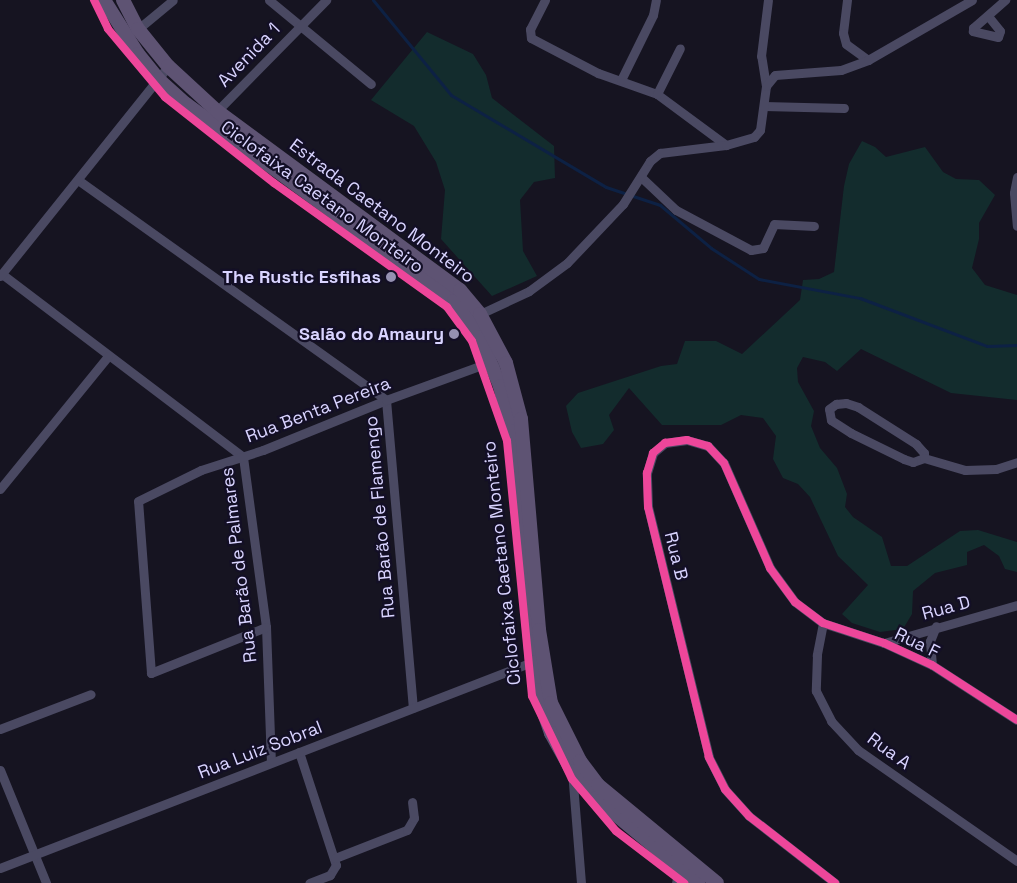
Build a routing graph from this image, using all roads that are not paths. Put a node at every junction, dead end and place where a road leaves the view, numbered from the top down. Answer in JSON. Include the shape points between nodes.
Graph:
{"nodes":[{"id":1,"x":104,"y":0,"type":"edge"},
{"id":2,"x":123,"y":0,"type":"edge"},
{"id":3,"x":173,"y":0,"type":"edge"},
{"id":4,"x":269,"y":0,"type":"edge"},
{"id":5,"x":326,"y":0,"type":"edge"},
{"id":6,"x":545,"y":0,"type":"edge"},
{"id":7,"x":656,"y":0,"type":"edge"},
{"id":8,"x":768,"y":0,"type":"edge"},
{"id":9,"x":847,"y":0,"type":"edge"},
{"id":10,"x":972,"y":0,"type":"edge"},
{"id":11,"x":1005,"y":0,"type":"edge"},
{"id":12,"x":988,"y":16,"type":"dead end"},
{"id":13,"x":300,"y":26,"type":"junction"},
{"id":14,"x":138,"y":29,"type":"junction"},
{"id":15,"x":680,"y":48,"type":"dead end"},
{"id":16,"x":868,"y":60,"type":"junction"},
{"id":17,"x":168,"y":66,"type":"junction"},
{"id":18,"x":158,"y":79,"type":"junction"},
{"id":19,"x":621,"y":80,"type":"junction"},
{"id":20,"x":371,"y":84,"type":"dead end"},
{"id":21,"x":766,"y":86,"type":"junction"},
{"id":22,"x":657,"y":94,"type":"junction"},
{"id":23,"x":764,"y":106,"type":"junction"},
{"id":24,"x":844,"y":108,"type":"dead end"},
{"id":25,"x":217,"y":111,"type":"junction"},
{"id":26,"x":726,"y":144,"type":"junction"},
{"id":27,"x":641,"y":177,"type":"junction"},
{"id":28,"x":1017,"y":177,"type":"edge"},
{"id":29,"x":78,"y":180,"type":"junction"},
{"id":30,"x":814,"y":226,"type":"dead end"},
{"id":31,"x":1017,"y":226,"type":"edge"},
{"id":32,"x":1,"y":275,"type":"edge"},
{"id":33,"x":480,"y":314,"type":"junction"},
{"id":34,"x":108,"y":356,"type":"junction"},
{"id":35,"x":492,"y":365,"type":"junction"},
{"id":36,"x":508,"y":368,"type":"junction"},
{"id":37,"x":386,"y":400,"type":"junction"},
{"id":38,"x":243,"y":457,"type":"junction"},
{"id":39,"x":924,"y":458,"type":"junction"},
{"id":40,"x":1017,"y":462,"type":"edge"},
{"id":41,"x":0,"y":489,"type":"edge"},
{"id":42,"x":1017,"y":605,"type":"edge"},
{"id":43,"x":823,"y":623,"type":"junction"},
{"id":44,"x":936,"y":626,"type":"junction"},
{"id":45,"x":266,"y":627,"type":"junction"},
{"id":46,"x":884,"y":643,"type":"junction"},
{"id":47,"x":532,"y":662,"type":"junction"},
{"id":48,"x":932,"y":665,"type":"junction"},
{"id":49,"x":91,"y":694,"type":"dead end"},
{"id":50,"x":414,"y":708,"type":"junction"},
{"id":51,"x":1017,"y":720,"type":"edge"},
{"id":52,"x":0,"y":730,"type":"edge"},
{"id":53,"x":299,"y":752,"type":"junction"},
{"id":54,"x":271,"y":762,"type":"junction"},
{"id":55,"x":0,"y":770,"type":"edge"},
{"id":56,"x":572,"y":771,"type":"junction"},
{"id":57,"x":412,"y":802,"type":"dead end"},
{"id":58,"x":36,"y":855,"type":"junction"},
{"id":59,"x":335,"y":858,"type":"junction"},
{"id":60,"x":1017,"y":861,"type":"edge"},
{"id":61,"x":0,"y":868,"type":"edge"},
{"id":62,"x":679,"y":868,"type":"junction"},
{"id":63,"x":46,"y":883,"type":"edge"},
{"id":64,"x":309,"y":883,"type":"edge"},
{"id":65,"x":581,"y":883,"type":"edge"},
{"id":66,"x":676,"y":883,"type":"edge"},
{"id":67,"x":698,"y":883,"type":"edge"},
{"id":68,"x":717,"y":883,"type":"edge"},
{"id":69,"x":835,"y":883,"type":"edge"}],
"edges":[{"from":1,"to":18,"type":"main road","name":"Estrada Caetano Monteiro"},
{"from":2,"to":14,"type":"main road","name":"Estrada Caetano Monteiro"},
{"from":3,"to":14,"type":"street"},
{"from":4,"to":13,"type":"street"},
{"from":5,"to":13,"type":"street","name":"Avenida 1"},
{"from":6,"to":19,"type":"street","via":[[530,29],[531,38],[564,57]]},
{"from":7,"to":19,"type":"street","via":[[653,15]]},
{"from":8,"to":21,"type":"street","via":[[761,56]]},
{"from":9,"to":16,"type":"street","via":[[842,34],[846,44]]},
{"from":10,"to":16,"type":"street"},
{"from":11,"to":12,"type":"street"},
{"from":13,"to":20,"type":"street"},
{"from":13,"to":25,"type":"street","name":"Avenida 1"},
{"from":14,"to":17,"type":"main road","name":"Estrada Caetano Monteiro"},
{"from":15,"to":22,"type":"street"},
{"from":16,"to":21,"type":"street","via":[[841,70],[775,75]]},
{"from":17,"to":18,"type":"street"},
{"from":17,"to":25,"type":"main road","name":"Estrada Caetano Monteiro"},
{"from":18,"to":29,"type":"street"},
{"from":18,"to":35,"type":"main road","name":"Estrada Caetano Monteiro","via":[[186,104],[454,301],[480,337]]},
{"from":19,"to":22,"type":"street"},
{"from":21,"to":23,"type":"street"},
{"from":22,"to":26,"type":"street"},
{"from":23,"to":24,"type":"street"},
{"from":23,"to":26,"type":"street","via":[[760,130],[754,137]]},
{"from":25,"to":33,"type":"main road","name":"Estrada Caetano Monteiro","via":[[460,290]]},
{"from":26,"to":27,"type":"street","via":[[660,153]]},
{"from":27,"to":30,"type":"street","via":[[676,210],[751,250],[763,248],[774,224]]},
{"from":27,"to":33,"type":"street","via":[[623,204],[567,263],[529,291]]},
{"from":28,"to":31,"type":"street"},
{"from":29,"to":32,"type":"street"},
{"from":29,"to":37,"type":"street","name":"Rua Barão de Flamengo"},
{"from":32,"to":34,"type":"street","name":"Rua Barão de Palmares"},
{"from":33,"to":36,"type":"main road","name":"Estrada Caetano Monteiro"},
{"from":34,"to":38,"type":"street","name":"Rua Barão de Palmares"},
{"from":34,"to":41,"type":"street"},
{"from":35,"to":36,"type":"street","name":"Rua Benta Pereira"},
{"from":35,"to":37,"type":"street","name":"Rua Benta Pereira","via":[[482,365]]},
{"from":35,"to":47,"type":"main road","name":"Estrada Caetano Monteiro","via":[[511,431]]},
{"from":36,"to":68,"type":"main road","name":"Estrada Caetano Monteiro","via":[[521,419],[539,630],[551,703],[580,761],[598,785]]},
{"from":37,"to":38,"type":"street","name":"Rua Benta Pereira"},
{"from":37,"to":50,"type":"street","name":"Rua Barão de Flamengo"},
{"from":38,"to":45,"type":"street","name":"Rua Barão de Palmares"},
{"from":38,"to":45,"type":"street","name":"Rua Benta Pereira","via":[[201,470],[143,496],[136,507],[151,673]]},
{"from":39,"to":39,"type":"street","via":[[916,444],[858,407],[846,403],[829,409],[831,420],[851,433],[913,462]]},
{"from":39,"to":40,"type":"street","via":[[965,470],[996,469]]},
{"from":42,"to":44,"type":"street","name":"Rua D"},
{"from":43,"to":46,"type":"street","name":"Rua F"},
{"from":43,"to":60,"type":"street","name":"Rua A","via":[[817,655],[816,691],[831,721],[858,750]]},
{"from":43,"to":69,"type":"street","name":"Rua B","via":[[795,602],[770,568],[724,463],[708,446],[687,440],[665,442],[653,453],[646,473],[648,507],[710,757],[725,789],[749,816]]},
{"from":44,"to":46,"type":"street","name":"Rua D"},
{"from":44,"to":48,"type":"street","via":[[930,641]]},
{"from":45,"to":54,"type":"street","name":"Rua Barão de Palmares"},
{"from":46,"to":48,"type":"street","name":"Rua F"},
{"from":47,"to":50,"type":"street","name":"Rua Luiz Sobral"},
{"from":47,"to":56,"type":"main road","name":"Estrada Caetano Monteiro","via":[[536,690],[551,733]]},
{"from":48,"to":51,"type":"street","name":"Rua F"},
{"from":49,"to":52,"type":"street"},
{"from":50,"to":53,"type":"street","name":"Rua Luiz Sobral"},
{"from":53,"to":54,"type":"street","name":"Rua Luiz Sobral"},
{"from":53,"to":59,"type":"street"},
{"from":54,"to":58,"type":"street","name":"Rua Luiz Sobral"},
{"from":55,"to":58,"type":"street"},
{"from":56,"to":62,"type":"main road","name":"Estrada Caetano Monteiro","via":[[596,798]]},
{"from":56,"to":65,"type":"street"},
{"from":57,"to":59,"type":"street","via":[[414,818],[407,830]]},
{"from":58,"to":61,"type":"street","name":"Rua Luiz Sobral"},
{"from":58,"to":63,"type":"street"},
{"from":59,"to":64,"type":"street","via":[[335,872]]},
{"from":62,"to":66,"type":"street"},
{"from":62,"to":67,"type":"main road","name":"Estrada Caetano Monteiro"}]}
